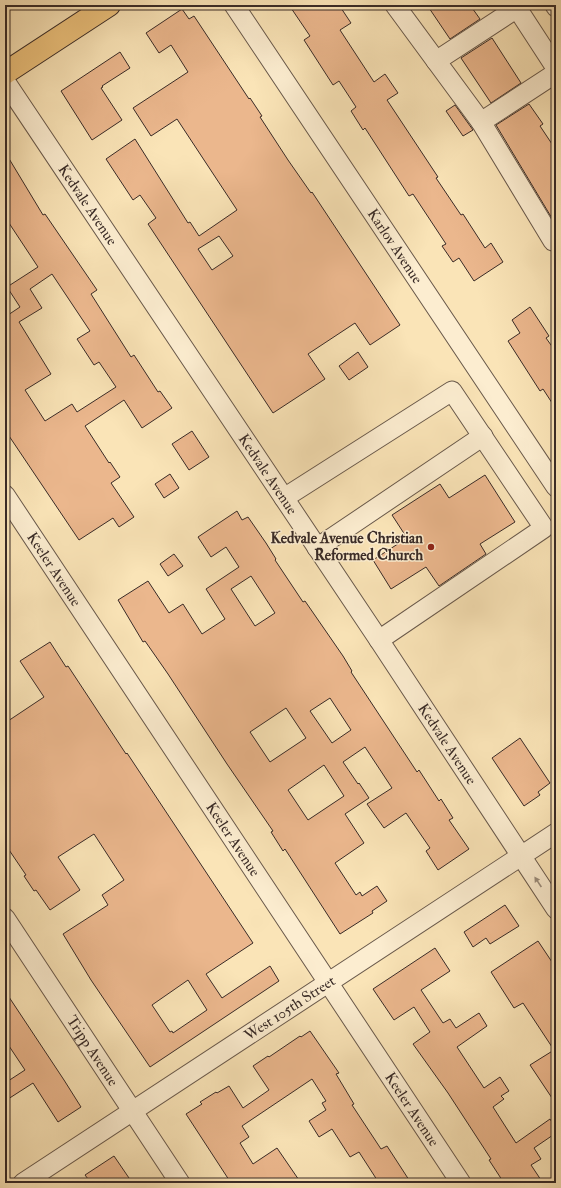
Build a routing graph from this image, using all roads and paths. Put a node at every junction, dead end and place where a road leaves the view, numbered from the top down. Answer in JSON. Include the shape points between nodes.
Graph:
{"nodes":[{"id":1,"x":109,"y":5,"type":"edge"},
{"id":2,"x":234,"y":5,"type":"edge"},
{"id":3,"x":395,"y":5,"type":"edge"},
{"id":4,"x":516,"y":7,"type":"edge"},
{"id":5,"x":553,"y":56,"type":"edge"},
{"id":6,"x":436,"y":61,"type":"junction"},
{"id":7,"x":5,"y":73,"type":"edge"},
{"id":8,"x":556,"y":73,"type":"edge"},
{"id":9,"x":5,"y":81,"type":"edge"},
{"id":10,"x":481,"y":122,"type":"junction"},
{"id":11,"x":556,"y":239,"type":"edge"},
{"id":12,"x":483,"y":436,"type":"junction"},
{"id":13,"x":556,"y":487,"type":"edge"},
{"id":14,"x":5,"y":495,"type":"edge"},
{"id":15,"x":284,"y":498,"type":"junction"},
{"id":16,"x":317,"y":548,"type":"junction"},
{"id":17,"x":379,"y":640,"type":"junction"},
{"id":18,"x":556,"y":833,"type":"edge"},
{"id":19,"x":521,"y":856,"type":"junction"},
{"id":20,"x":556,"y":909,"type":"edge"},
{"id":21,"x":5,"y":918,"type":"edge"},
{"id":22,"x":328,"y":983,"type":"junction"},
{"id":23,"x":132,"y":1111,"type":"junction"},
{"id":24,"x":23,"y":1183,"type":"edge"},
{"id":25,"x":180,"y":1183,"type":"edge"},
{"id":26,"x":461,"y":1183,"type":"edge"}],
"edges":[{"from":1,"to":7,"type":"main road"},
{"from":2,"to":13,"type":"street","name":"Karlov Avenue"},
{"from":3,"to":6,"type":"street"},
{"from":4,"to":5,"type":"street"},
{"from":4,"to":6,"type":"street"},
{"from":6,"to":10,"type":"street"},
{"from":8,"to":10,"type":"street"},
{"from":9,"to":15,"type":"street","name":"Kedvale Avenue"},
{"from":10,"to":11,"type":"street","via":[[552,241]]},
{"from":12,"to":15,"type":"street","via":[[452,391]]},
{"from":12,"to":16,"type":"street"},
{"from":12,"to":17,"type":"street","via":[[544,528]]},
{"from":14,"to":22,"type":"street","name":"Keeler Avenue"},
{"from":15,"to":16,"type":"street","name":"Kedvale Avenue"},
{"from":16,"to":17,"type":"street","name":"Kedvale Avenue"},
{"from":17,"to":19,"type":"street","name":"Kedvale Avenue"},
{"from":18,"to":19,"type":"street","name":"West 105th Street"},
{"from":20,"to":19,"type":"street","name":"Kedvale Avenue","one_way":true},
{"from":19,"to":22,"type":"street","name":"West 105th Street"},
{"from":21,"to":23,"type":"street","name":"Tripp Avenue"},
{"from":22,"to":23,"type":"street","name":"West 105th Street"},
{"from":22,"to":26,"type":"street","name":"Keeler Avenue"},
{"from":23,"to":24,"type":"street","name":"West 105th Street"},
{"from":23,"to":25,"type":"street","name":"Tripp Avenue"}]}
